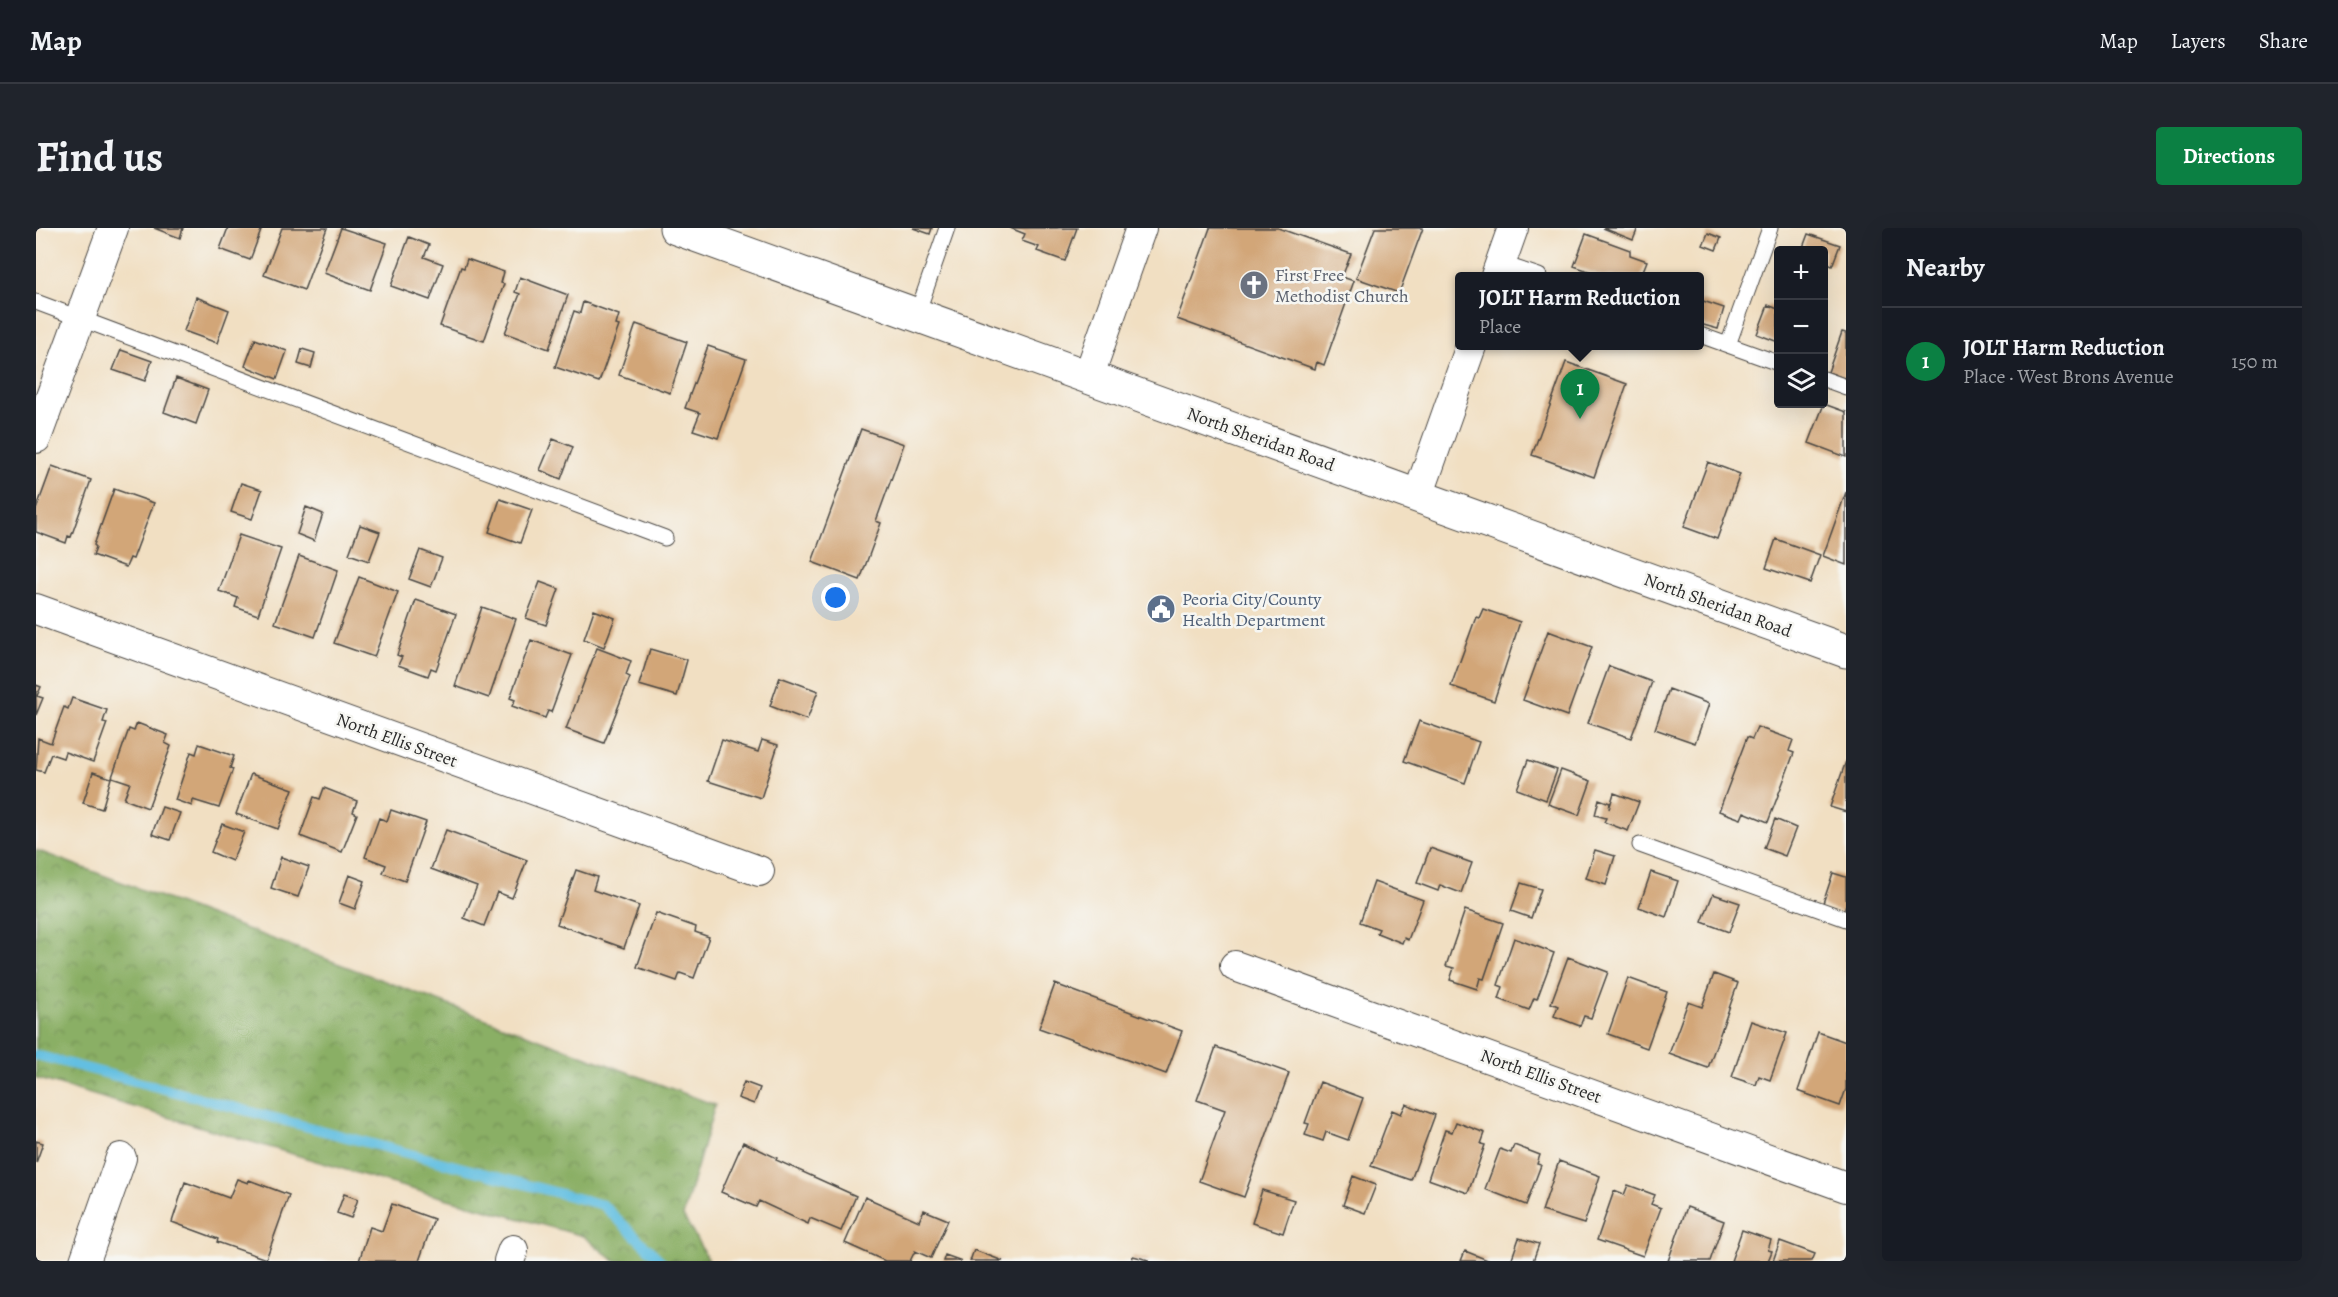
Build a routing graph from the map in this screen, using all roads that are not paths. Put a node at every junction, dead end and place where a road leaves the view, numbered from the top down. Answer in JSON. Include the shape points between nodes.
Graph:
{"nodes":[{"id":1,"x":113,"y":228,"type":"edge"},
{"id":2,"x":676,"y":228,"type":"edge"},
{"id":3,"x":948,"y":228,"type":"edge"},
{"id":4,"x":1141,"y":228,"type":"edge"},
{"id":5,"x":1513,"y":228,"type":"edge"},
{"id":6,"x":1770,"y":228,"type":"edge"},
{"id":7,"x":720,"y":235,"type":"edge"},
{"id":8,"x":1498,"y":270,"type":"edge"},
{"id":9,"x":36,"y":302,"type":"edge"},
{"id":10,"x":917,"y":314,"type":"junction"},
{"id":11,"x":80,"y":317,"type":"junction"},
{"id":12,"x":1704,"y":336,"type":"edge"},
{"id":13,"x":1728,"y":345,"type":"junction"},
{"id":14,"x":1469,"y":350,"type":"edge"},
{"id":15,"x":1774,"y":361,"type":"edge"},
{"id":16,"x":1089,"y":375,"type":"junction"},
{"id":17,"x":1828,"y":380,"type":"edge"},
{"id":18,"x":1846,"y":387,"type":"edge"},
{"id":19,"x":36,"y":438,"type":"edge"},
{"id":20,"x":1418,"y":496,"type":"junction"},
{"id":21,"x":665,"y":538,"type":"dead end"},
{"id":22,"x":36,"y":609,"type":"edge"},
{"id":23,"x":1846,"y":651,"type":"edge"},
{"id":24,"x":1640,"y":845,"type":"dead end"},
{"id":25,"x":759,"y":871,"type":"dead end"},
{"id":26,"x":1846,"y":919,"type":"edge"},
{"id":27,"x":1235,"y":966,"type":"dead end"},
{"id":28,"x":121,"y":1158,"type":"dead end"},
{"id":29,"x":1846,"y":1187,"type":"edge"},
{"id":30,"x":85,"y":1261,"type":"edge"}],
"edges":[{"from":1,"to":11,"type":"street"},
{"from":2,"to":7,"type":"main road","name":"North Sheridan Road"},
{"from":3,"to":10,"type":"lane"},
{"from":4,"to":16,"type":"street"},
{"from":5,"to":8,"type":"street"},
{"from":6,"to":13,"type":"lane"},
{"from":7,"to":10,"type":"main road","name":"North Sheridan Road"},
{"from":9,"to":11,"type":"lane"},
{"from":10,"to":16,"type":"main road","name":"North Sheridan Road"},
{"from":11,"to":19,"type":"street"},
{"from":11,"to":21,"type":"lane"},
{"from":12,"to":13,"type":"lane"},
{"from":13,"to":15,"type":"lane"},
{"from":14,"to":20,"type":"street"},
{"from":16,"to":20,"type":"main road","name":"North Sheridan Road"},
{"from":17,"to":18,"type":"lane"},
{"from":20,"to":23,"type":"main road","name":"North Sheridan Road"},
{"from":22,"to":25,"type":"street","name":"North Ellis Street"},
{"from":24,"to":26,"type":"lane"},
{"from":27,"to":29,"type":"street","name":"North Ellis Street"},
{"from":28,"to":30,"type":"street"}]}
